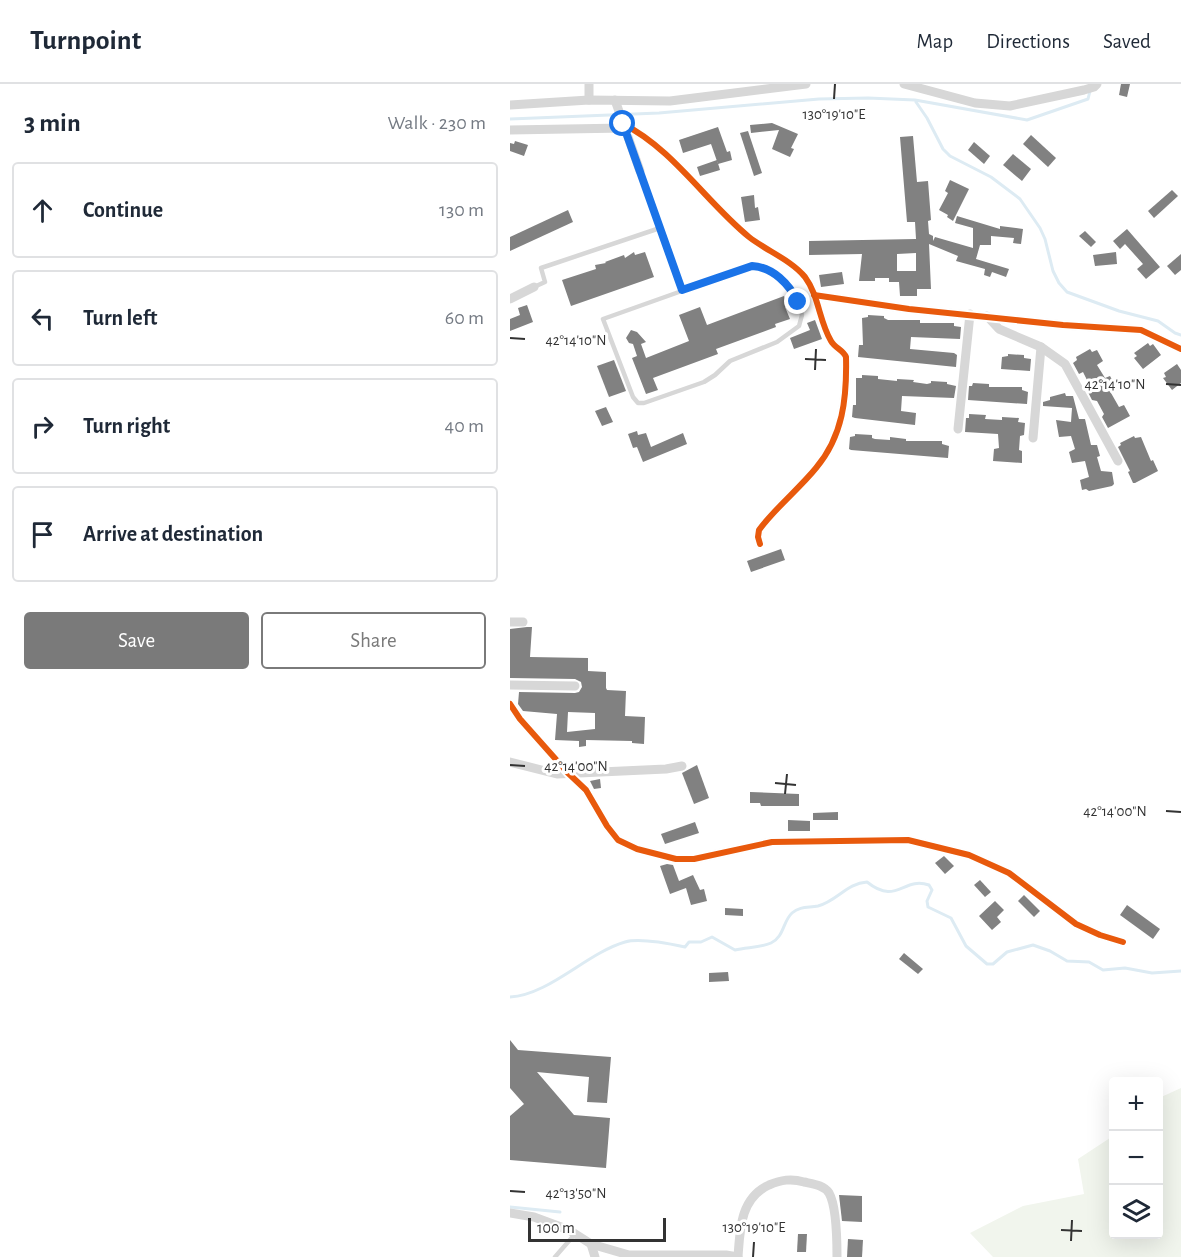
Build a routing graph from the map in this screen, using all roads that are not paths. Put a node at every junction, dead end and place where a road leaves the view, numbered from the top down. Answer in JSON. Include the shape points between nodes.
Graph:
{"nodes":[{"id":1,"x":589,"y":84,"type":"edge"},
{"id":2,"x":806,"y":84,"type":"edge"},
{"id":3,"x":904,"y":84,"type":"edge"},
{"id":4,"x":1096,"y":86,"type":"edge"},
{"id":5,"x":589,"y":100,"type":"junction"},
{"id":6,"x":510,"y":105,"type":"edge"},
{"id":7,"x":620,"y":115,"type":"junction"},
{"id":8,"x":510,"y":130,"type":"edge"},
{"id":9,"x":640,"y":171,"type":"joint"},
{"id":10,"x":660,"y":228,"type":"junction"},
{"id":11,"x":534,"y":287,"type":"joint"},
{"id":12,"x":682,"y":290,"type":"junction"},
{"id":13,"x":814,"y":295,"type":"junction"},
{"id":14,"x":510,"y":299,"type":"edge"},
{"id":15,"x":970,"y":314,"type":"junction"},
{"id":16,"x":987,"y":316,"type":"junction"},
{"id":17,"x":1041,"y":347,"type":"junction"},
{"id":18,"x":1181,"y":349,"type":"edge"},
{"id":19,"x":958,"y":429,"type":"dead end"},
{"id":20,"x":1033,"y":438,"type":"dead end"},
{"id":21,"x":1118,"y":461,"type":"dead end"},
{"id":22,"x":760,"y":543,"type":"dead end"},
{"id":23,"x":510,"y":622,"type":"edge"},
{"id":24,"x":523,"y":622,"type":"dead end"},
{"id":25,"x":510,"y":686,"type":"edge"},
{"id":26,"x":575,"y":686,"type":"dead end"},
{"id":27,"x":510,"y":704,"type":"edge"},
{"id":28,"x":510,"y":762,"type":"edge"},
{"id":29,"x":682,"y":766,"type":"dead end"},
{"id":30,"x":568,"y":773,"type":"junction"},
{"id":31,"x":1123,"y":942,"type":"dead end"},
{"id":32,"x":510,"y":1213,"type":"edge"},
{"id":33,"x":575,"y":1234,"type":"junction"},
{"id":34,"x":591,"y":1244,"type":"junction"},
{"id":35,"x":555,"y":1257,"type":"edge"},
{"id":36,"x":595,"y":1257,"type":"edge"},
{"id":37,"x":738,"y":1257,"type":"edge"},
{"id":38,"x":837,"y":1257,"type":"edge"}],
"edges":[{"from":1,"to":5,"type":"street"},
{"from":2,"to":7,"type":"street","via":[[670,101]]},
{"from":3,"to":4,"type":"street","via":[[975,103],[1010,106]]},
{"from":5,"to":6,"type":"street"},
{"from":5,"to":7,"type":"street"},
{"from":7,"to":8,"type":"street"},
{"from":7,"to":9,"type":"street"},
{"from":7,"to":13,"type":"street","via":[[748,236],[793,266]]},
{"from":9,"to":10,"type":"lane"},
{"from":10,"to":11,"type":"lane","via":[[541,268],[545,282]]},
{"from":10,"to":12,"type":"lane"},
{"from":11,"to":14,"type":"street"},
{"from":12,"to":12,"type":"lane","via":[[760,266],[790,286],[802,315],[799,327],[777,342],[730,361],[704,382],[638,403],[603,319]]},
{"from":13,"to":15,"type":"street"},
{"from":13,"to":22,"type":"street","via":[[831,341],[846,357],[843,412],[838,432],[817,467],[759,530]]},
{"from":15,"to":16,"type":"street"},
{"from":15,"to":19,"type":"street"},
{"from":16,"to":17,"type":"street","via":[[999,329]]},
{"from":16,"to":18,"type":"street","via":[[1141,330]]},
{"from":17,"to":20,"type":"street"},
{"from":17,"to":21,"type":"street","via":[[1065,364]]},
{"from":23,"to":24,"type":"street"},
{"from":25,"to":26,"type":"street"},
{"from":27,"to":30,"type":"street"},
{"from":28,"to":30,"type":"street","via":[[557,774]]},
{"from":29,"to":30,"type":"street"},
{"from":30,"to":31,"type":"street","via":[[586,790],[618,840],[651,854],[694,859],[772,842],[908,840],[959,853],[1009,873],[1076,924]]},
{"from":32,"to":33,"type":"street","via":[[534,1217]]},
{"from":33,"to":34,"type":"street"},
{"from":33,"to":35,"type":"lane"},
{"from":34,"to":36,"type":"street"},
{"from":34,"to":37,"type":"street","via":[[629,1255]]},
{"from":37,"to":38,"type":"street","via":[[743,1215],[749,1200],[760,1189],[794,1179],[821,1186],[829,1193]]}]}
